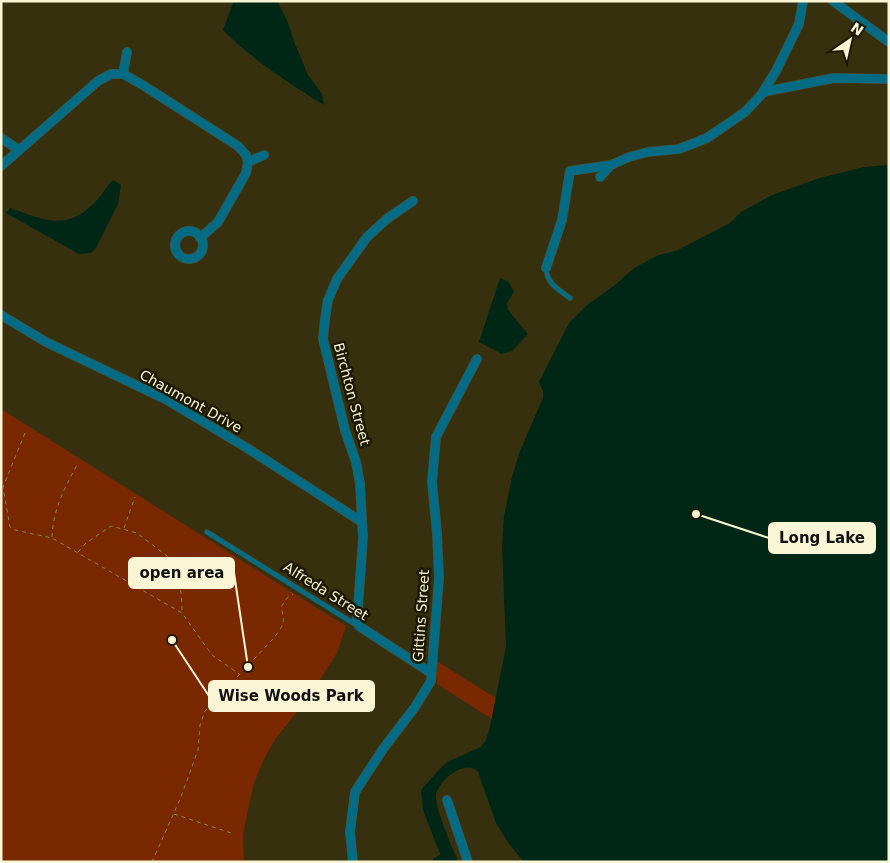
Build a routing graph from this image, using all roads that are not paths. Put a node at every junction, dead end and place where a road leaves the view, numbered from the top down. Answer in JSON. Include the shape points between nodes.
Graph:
{"nodes":[{"id":1,"x":803,"y":1,"type":"edge"},
{"id":2,"x":834,"y":1,"type":"edge"},
{"id":3,"x":889,"y":42,"type":"edge"},
{"id":4,"x":127,"y":52,"type":"dead end"},
{"id":5,"x":123,"y":74,"type":"junction"},
{"id":6,"x":889,"y":79,"type":"edge"},
{"id":7,"x":763,"y":92,"type":"junction"},
{"id":8,"x":1,"y":138,"type":"edge"},
{"id":9,"x":19,"y":150,"type":"junction"},
{"id":10,"x":264,"y":155,"type":"dead end"},
{"id":11,"x":248,"y":162,"type":"junction"},
{"id":12,"x":612,"y":165,"type":"junction"},
{"id":13,"x":1,"y":166,"type":"edge"},
{"id":14,"x":600,"y":177,"type":"dead end"},
{"id":15,"x":413,"y":201,"type":"dead end"},
{"id":16,"x":200,"y":238,"type":"dead end"},
{"id":17,"x":546,"y":268,"type":"joint"},
{"id":18,"x":570,"y":298,"type":"dead end"},
{"id":19,"x":1,"y":316,"type":"edge"},
{"id":20,"x":476,"y":359,"type":"dead end"},
{"id":21,"x":362,"y":522,"type":"junction"},
{"id":22,"x":207,"y":532,"type":"dead end"},
{"id":23,"x":359,"y":626,"type":"junction"},
{"id":24,"x":431,"y":673,"type":"junction"},
{"id":25,"x":447,"y":800,"type":"dead end"},
{"id":26,"x":353,"y":862,"type":"edge"},
{"id":27,"x":468,"y":862,"type":"edge"}],
"edges":[{"from":1,"to":7,"type":"street","via":[[799,24]]},
{"from":2,"to":3,"type":"street"},
{"from":4,"to":5,"type":"street"},
{"from":5,"to":9,"type":"street","via":[[110,74],[98,81]]},
{"from":5,"to":11,"type":"street","via":[[238,146]]},
{"from":6,"to":7,"type":"street","via":[[834,78]]},
{"from":7,"to":12,"type":"street","via":[[745,112],[707,138],[679,149],[629,157]]},
{"from":8,"to":9,"type":"street"},
{"from":9,"to":13,"type":"street"},
{"from":10,"to":11,"type":"street"},
{"from":11,"to":16,"type":"street","via":[[246,173],[218,222]]},
{"from":12,"to":14,"type":"street"},
{"from":12,"to":17,"type":"street","via":[[570,171],[562,220]]},
{"from":15,"to":21,"type":"street","name":"Birchton Street","via":[[367,237],[337,279],[328,300],[324,339],[356,462]]},
{"from":17,"to":18,"type":"lane","via":[[551,284]]},
{"from":19,"to":21,"type":"street","name":"Chaumont Drive","via":[[46,342],[166,400]]},
{"from":20,"to":24,"type":"street","name":"Gittins Street","via":[[436,437],[432,482],[439,578]]},
{"from":21,"to":23,"type":"street","name":"Birchton Street"},
{"from":22,"to":23,"type":"lane","name":"Alfreda Street"},
{"from":23,"to":24,"type":"street","name":"Alfreda Street"},
{"from":24,"to":26,"type":"street","name":"Gittins Street","via":[[415,706],[355,792],[350,832]]},
{"from":25,"to":27,"type":"street"}]}
